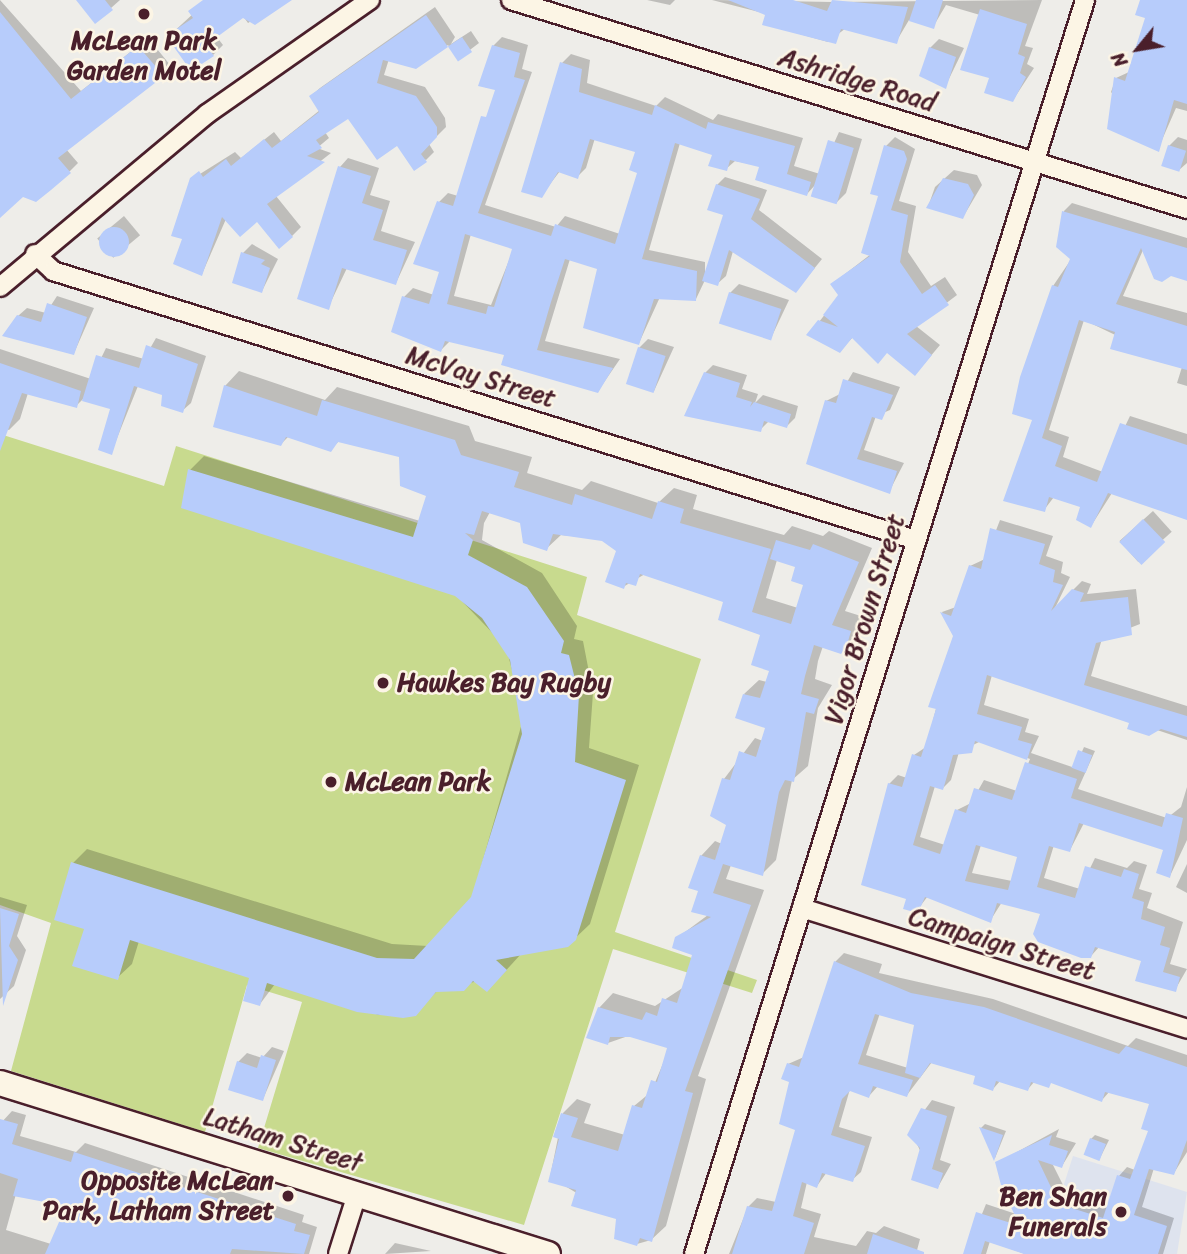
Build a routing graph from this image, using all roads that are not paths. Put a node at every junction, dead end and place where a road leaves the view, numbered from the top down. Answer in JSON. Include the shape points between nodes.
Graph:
{"nodes":[{"id":1,"x":370,"y":0,"type":"edge"},
{"id":2,"x":511,"y":0,"type":"edge"},
{"id":3,"x":1085,"y":0,"type":"edge"},
{"id":4,"x":1035,"y":162,"type":"junction"},
{"id":5,"x":1187,"y":209,"type":"edge"},
{"id":6,"x":35,"y":254,"type":"junction"},
{"id":7,"x":0,"y":287,"type":"edge"},
{"id":8,"x":916,"y":540,"type":"junction"},
{"id":9,"x":802,"y":908,"type":"junction"},
{"id":10,"x":1187,"y":1030,"type":"edge"},
{"id":11,"x":0,"y":1083,"type":"edge"},
{"id":12,"x":357,"y":1194,"type":"junction"},
{"id":13,"x":338,"y":1254,"type":"edge"},
{"id":14,"x":548,"y":1254,"type":"edge"},
{"id":15,"x":694,"y":1254,"type":"edge"}],
"edges":[{"from":1,"to":6,"type":"street","via":[[207,114]]},
{"from":2,"to":4,"type":"street","name":"Ashridge Road"},
{"from":3,"to":4,"type":"street","name":"Vigor Brown Street"},
{"from":4,"to":5,"type":"street","name":"Ashridge Road"},
{"from":4,"to":8,"type":"street","name":"Vigor Brown Street"},
{"from":6,"to":7,"type":"street"},
{"from":6,"to":8,"type":"street","name":"McVay Street","via":[[53,271]]},
{"from":8,"to":9,"type":"street","name":"Vigor Brown Street"},
{"from":9,"to":10,"type":"street","name":"Campaign Street"},
{"from":9,"to":15,"type":"street","name":"Vigor Brown Street"},
{"from":11,"to":12,"type":"main road","name":"Latham Street"},
{"from":12,"to":13,"type":"street"},
{"from":12,"to":14,"type":"main road","name":"Latham Street"}]}
